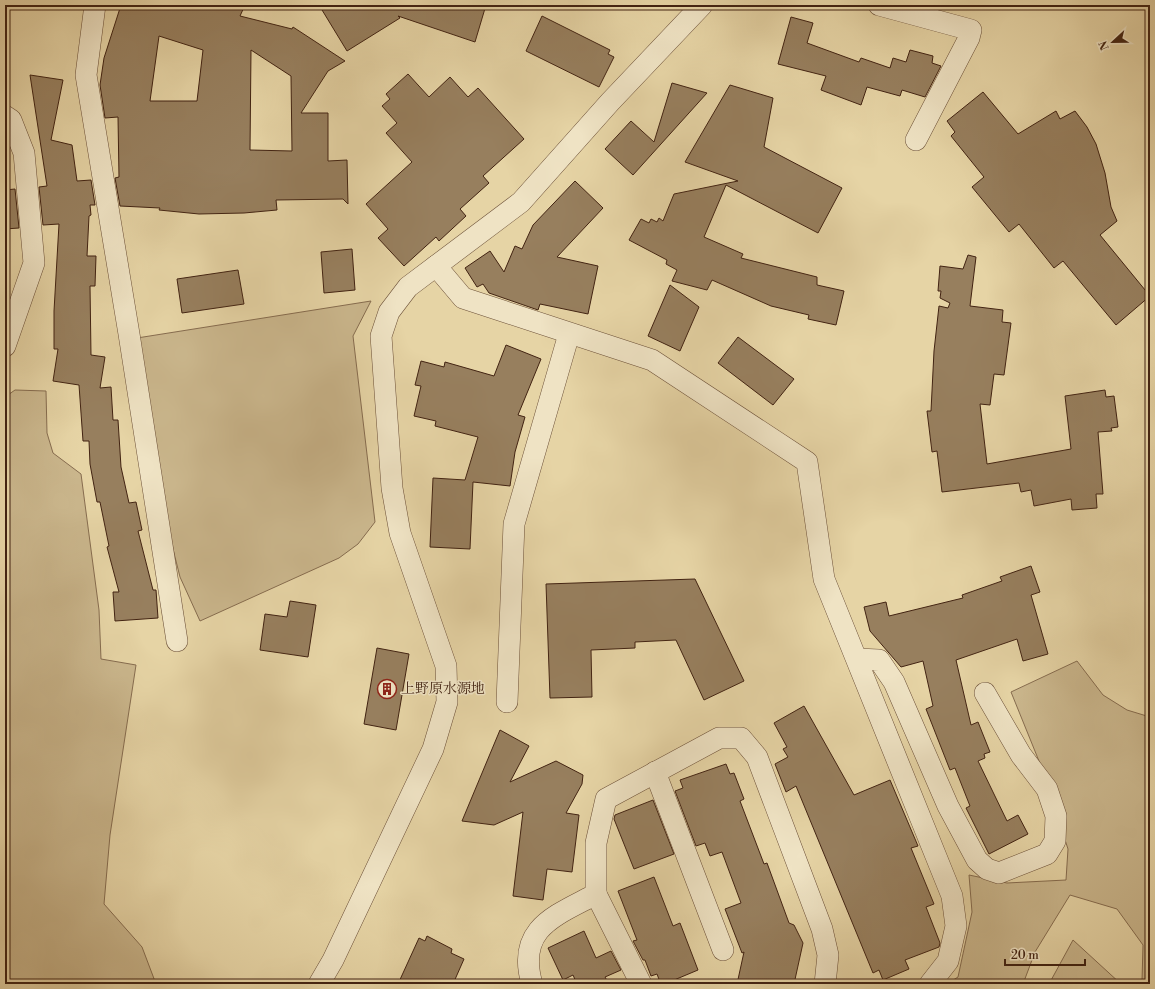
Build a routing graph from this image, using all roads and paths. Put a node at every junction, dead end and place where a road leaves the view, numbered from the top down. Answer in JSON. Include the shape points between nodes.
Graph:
{"nodes":[{"id":1,"x":94,"y":5,"type":"edge"},
{"id":2,"x":702,"y":5,"type":"edge"},
{"id":3,"x":880,"y":5,"type":"edge"},
{"id":4,"x":5,"y":116,"type":"edge"},
{"id":5,"x":916,"y":140,"type":"dead end"},
{"id":6,"x":436,"y":266,"type":"junction"},
{"id":7,"x":569,"y":334,"type":"junction"},
{"id":8,"x":5,"y":346,"type":"edge"},
{"id":9,"x":177,"y":641,"type":"dead end"},
{"id":10,"x":857,"y":660,"type":"junction"},
{"id":11,"x":985,"y":693,"type":"dead end"},
{"id":12,"x":506,"y":702,"type":"dead end"},
{"id":13,"x":655,"y":772,"type":"junction"},
{"id":14,"x":596,"y":894,"type":"junction"},
{"id":15,"x":723,"y":950,"type":"dead end"},
{"id":16,"x":319,"y":984,"type":"edge"},
{"id":17,"x":532,"y":984,"type":"edge"},
{"id":18,"x":641,"y":984,"type":"edge"},
{"id":19,"x":825,"y":984,"type":"edge"},
{"id":20,"x":930,"y":984,"type":"edge"}],
"edges":[{"from":1,"to":9,"type":"street","via":[[86,75]]},
{"from":2,"to":6,"type":"street","via":[[610,102],[521,202]]},
{"from":3,"to":5,"type":"street","via":[[971,30]]},
{"from":4,"to":8,"type":"street","via":[[12,120],[24,153],[34,263]]},
{"from":6,"to":7,"type":"street","via":[[463,298]]},
{"from":6,"to":16,"type":"street","via":[[408,287],[389,312],[381,336],[392,488],[400,533],[446,666],[447,702],[433,749],[333,960]]},
{"from":7,"to":10,"type":"street","via":[[652,360],[807,462],[824,578]]},
{"from":7,"to":12,"type":"street","via":[[514,524]]},
{"from":10,"to":11,"type":"street","via":[[879,660],[894,682],[948,806],[977,860],[987,869],[999,873],[1047,854],[1055,842],[1056,816],[1047,790],[1021,755]]},
{"from":10,"to":20,"type":"street","via":[[952,896],[956,926],[948,961]]},
{"from":13,"to":14,"type":"street","via":[[606,799],[596,843]]},
{"from":13,"to":15,"type":"street"},
{"from":13,"to":19,"type":"street","via":[[719,738],[741,738],[757,757],[822,929],[828,956]]},
{"from":14,"to":17,"type":"street","via":[[556,916],[538,930],[528,951]]},
{"from":14,"to":18,"type":"street"}]}
